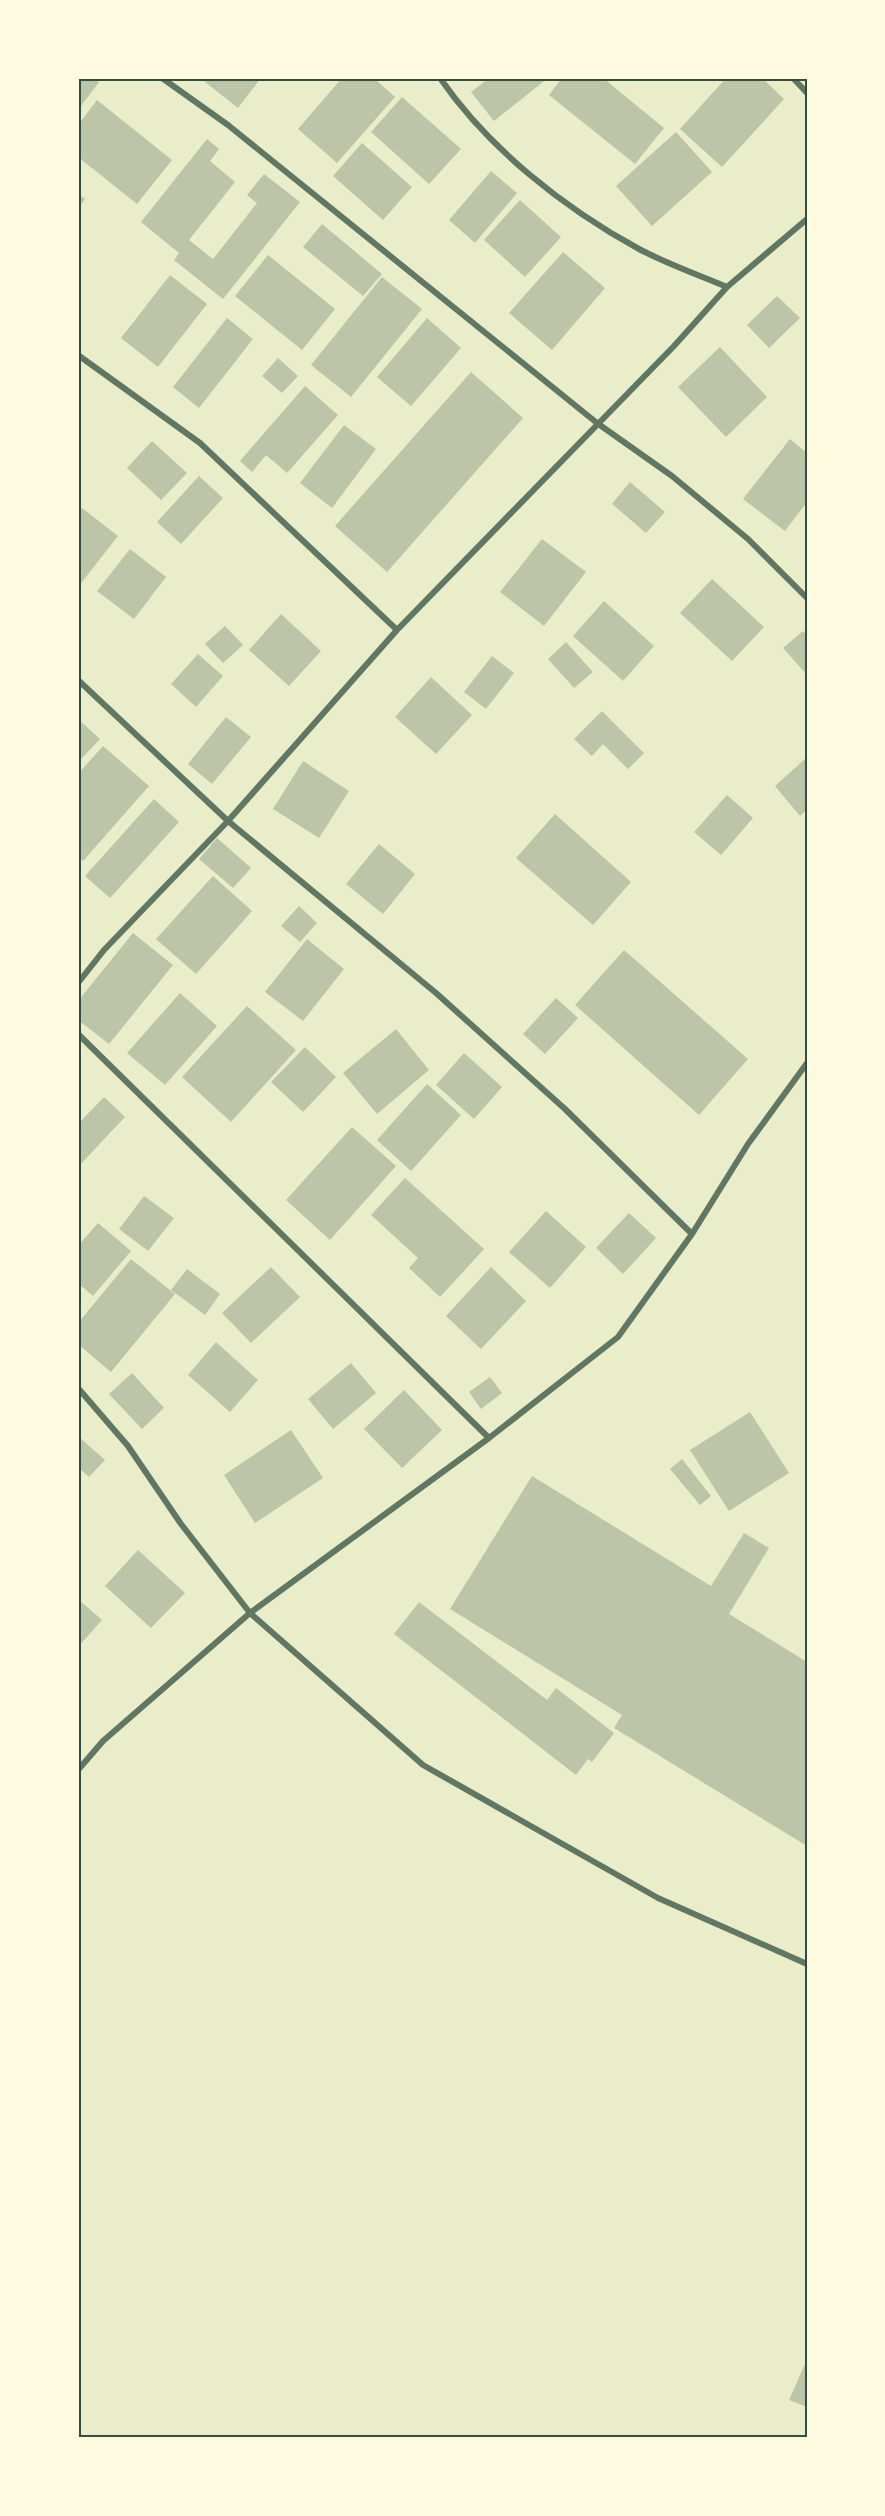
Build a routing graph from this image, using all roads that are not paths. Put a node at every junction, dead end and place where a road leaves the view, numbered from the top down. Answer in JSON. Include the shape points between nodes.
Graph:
{"nodes":[{"id":1,"x":162,"y":78,"type":"edge"},
{"id":2,"x":440,"y":78,"type":"edge"},
{"id":3,"x":793,"y":78,"type":"edge"},
{"id":4,"x":807,"y":93,"type":"edge"},
{"id":5,"x":807,"y":219,"type":"edge"},
{"id":6,"x":728,"y":287,"type":"junction"},
{"id":7,"x":78,"y":356,"type":"edge"},
{"id":8,"x":597,"y":423,"type":"junction"},
{"id":9,"x":807,"y":598,"type":"edge"},
{"id":10,"x":397,"y":630,"type":"junction"},
{"id":11,"x":78,"y":681,"type":"edge"},
{"id":12,"x":228,"y":821,"type":"junction"},
{"id":13,"x":78,"y":983,"type":"edge"},
{"id":14,"x":78,"y":1034,"type":"edge"},
{"id":15,"x":807,"y":1063,"type":"edge"},
{"id":16,"x":692,"y":1234,"type":"junction"},
{"id":17,"x":78,"y":1388,"type":"edge"},
{"id":18,"x":489,"y":1438,"type":"junction"},
{"id":19,"x":250,"y":1613,"type":"junction"},
{"id":20,"x":78,"y":1770,"type":"edge"},
{"id":21,"x":807,"y":1964,"type":"edge"}],
"edges":[{"from":1,"to":8,"type":"street","via":[[228,125]]},
{"from":2,"to":6,"type":"street","via":[[506,152],[560,198],[640,250]]},
{"from":3,"to":4,"type":"street"},
{"from":5,"to":6,"type":"street"},
{"from":6,"to":8,"type":"street"},
{"from":7,"to":10,"type":"street","via":[[200,443]]},
{"from":8,"to":9,"type":"street","via":[[672,476],[748,539]]},
{"from":8,"to":10,"type":"street"},
{"from":10,"to":12,"type":"street"},
{"from":11,"to":12,"type":"street"},
{"from":12,"to":13,"type":"street","via":[[104,950]]},
{"from":12,"to":16,"type":"street","via":[[436,993],[565,1109]]},
{"from":14,"to":18,"type":"street"},
{"from":15,"to":16,"type":"street","via":[[748,1144]]},
{"from":16,"to":18,"type":"street","via":[[618,1337]]},
{"from":17,"to":19,"type":"street","via":[[128,1446],[181,1524]]},
{"from":18,"to":19,"type":"street"},
{"from":19,"to":20,"type":"street","via":[[103,1741]]},
{"from":19,"to":21,"type":"street","via":[[423,1765],[658,1898]]}]}
